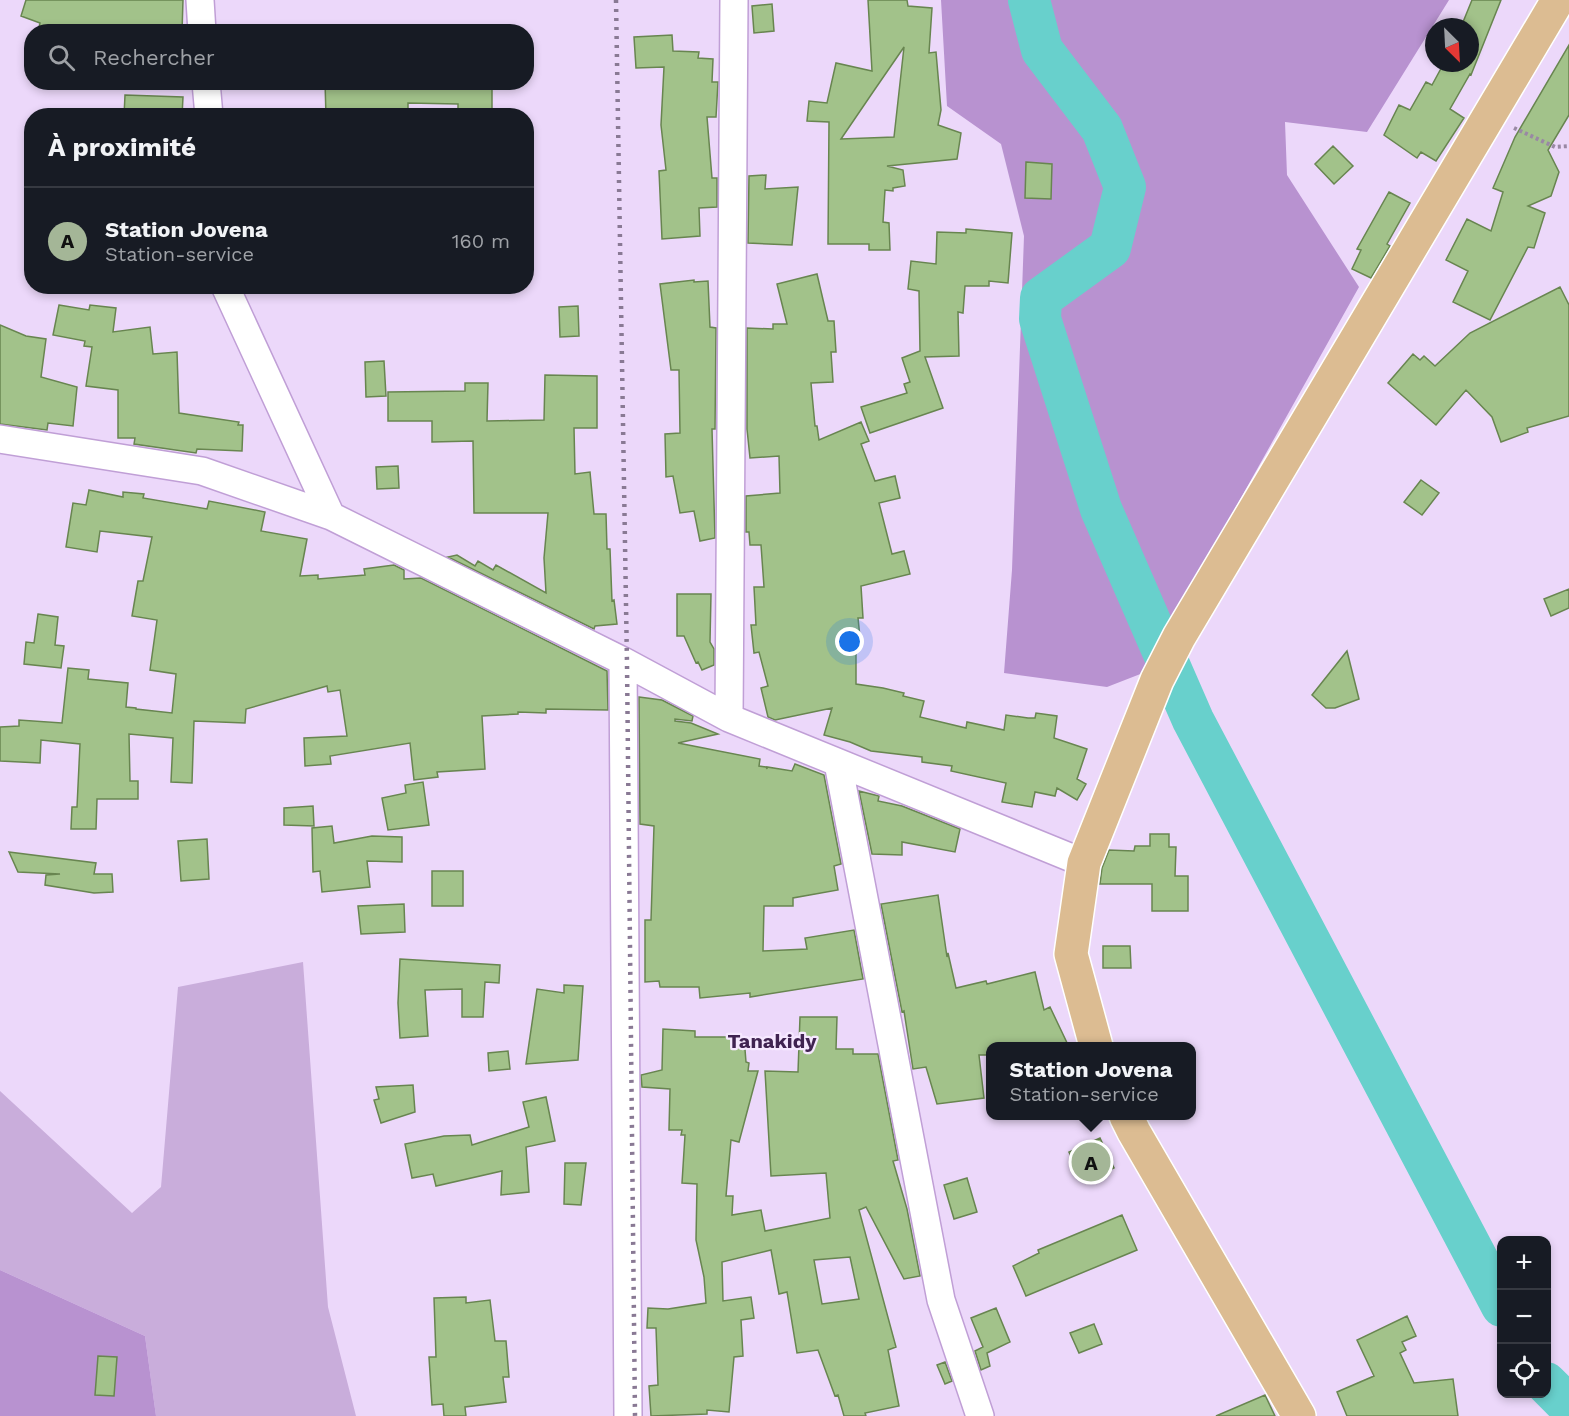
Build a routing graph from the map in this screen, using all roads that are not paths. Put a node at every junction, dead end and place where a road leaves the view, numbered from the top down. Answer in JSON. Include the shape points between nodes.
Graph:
{"nodes":[{"id":1,"x":200,"y":0,"type":"edge"},
{"id":2,"x":734,"y":0,"type":"edge"},
{"id":3,"x":1558,"y":0,"type":"edge"},
{"id":4,"x":202,"y":24,"type":"edge"},
{"id":5,"x":206,"y":90,"type":"edge"},
{"id":6,"x":208,"y":108,"type":"edge"},
{"id":7,"x":229,"y":294,"type":"edge"},
{"id":8,"x":0,"y":439,"type":"edge"},
{"id":9,"x":331,"y":516,"type":"junction"},
{"id":10,"x":623,"y":661,"type":"junction"},
{"id":11,"x":729,"y":718,"type":"junction"},
{"id":12,"x":838,"y":763,"type":"junction"},
{"id":13,"x":1084,"y":863,"type":"junction"},
{"id":14,"x":1095,"y":1042,"type":"edge"},
{"id":15,"x":1128,"y":1120,"type":"edge"},
{"id":16,"x":628,"y":1416,"type":"edge"},
{"id":17,"x":980,"y":1416,"type":"edge"},
{"id":18,"x":1299,"y":1416,"type":"edge"}],
"edges":[{"from":1,"to":4,"type":"street"},
{"from":2,"to":11,"type":"street"},
{"from":3,"to":13,"type":"main road","via":[[1179,637],[1157,680]]},
{"from":5,"to":6,"type":"street"},
{"from":7,"to":9,"type":"street"},
{"from":8,"to":9,"type":"street","via":[[202,471]]},
{"from":9,"to":10,"type":"street"},
{"from":10,"to":11,"type":"street"},
{"from":10,"to":16,"type":"street"},
{"from":11,"to":12,"type":"street"},
{"from":12,"to":13,"type":"street"},
{"from":12,"to":17,"type":"street","via":[[941,1300]]},
{"from":13,"to":14,"type":"main road","via":[[1071,954]]},
{"from":15,"to":18,"type":"main road"}]}
